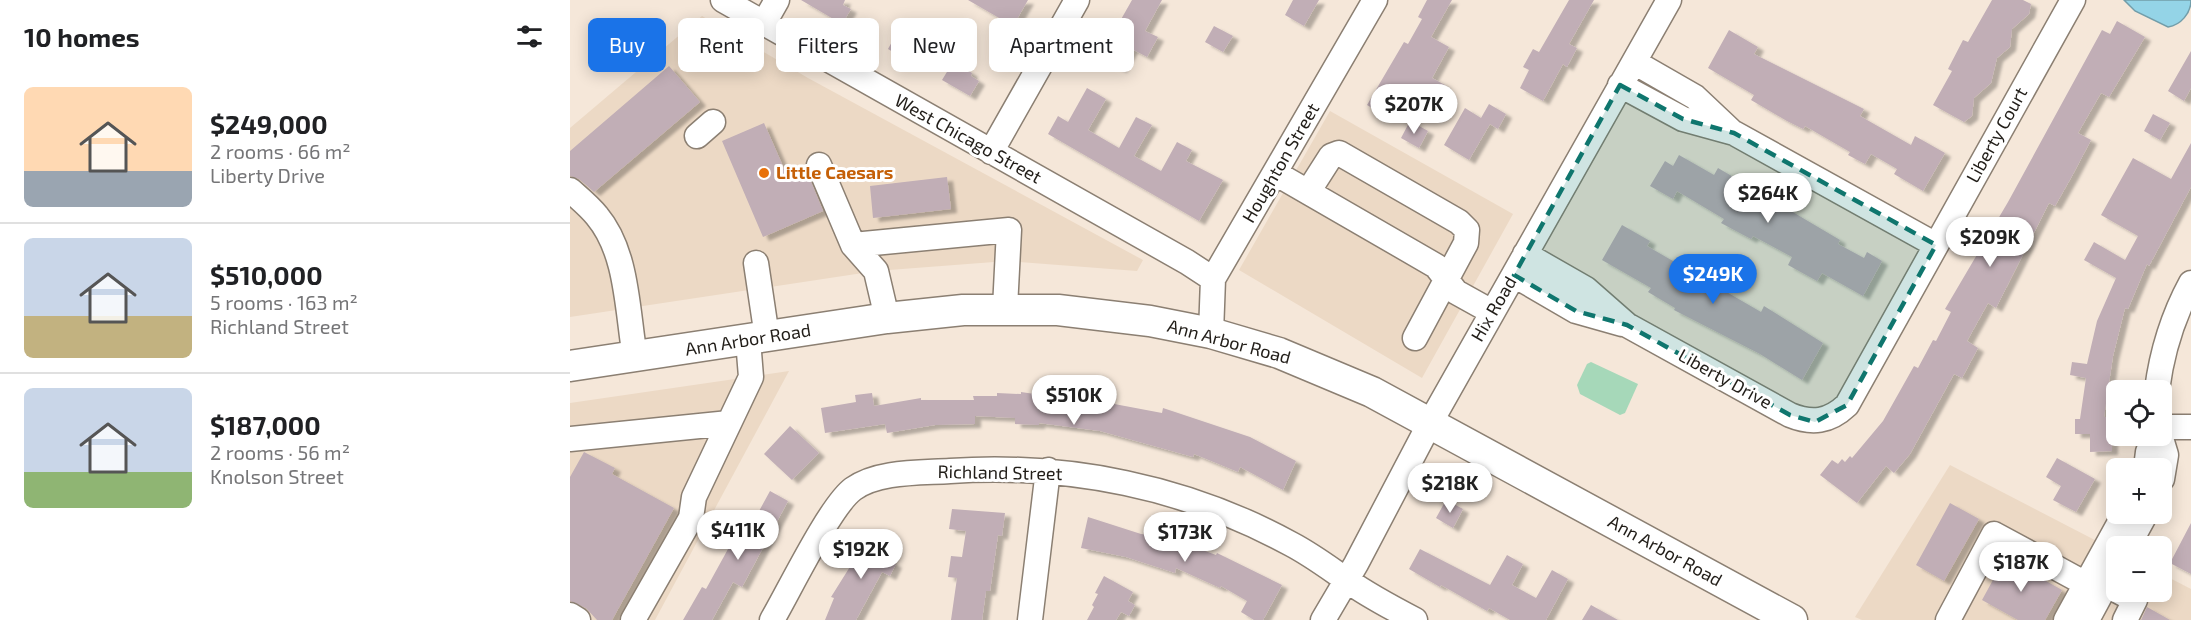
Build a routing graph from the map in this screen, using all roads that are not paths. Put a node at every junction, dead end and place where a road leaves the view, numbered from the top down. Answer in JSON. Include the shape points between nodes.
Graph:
{"nodes":[{"id":1,"x":723,"y":0,"type":"edge"},
{"id":2,"x":777,"y":0,"type":"edge"},
{"id":3,"x":1077,"y":0,"type":"edge"},
{"id":4,"x":1375,"y":0,"type":"edge"},
{"id":5,"x":1669,"y":0,"type":"edge"},
{"id":6,"x":2073,"y":0,"type":"edge"},
{"id":7,"x":754,"y":18,"type":"edge"},
{"id":8,"x":764,"y":24,"type":"joint"},
{"id":9,"x":1634,"y":62,"type":"junction"},
{"id":10,"x":1620,"y":85,"type":"junction"},
{"id":11,"x":1734,"y":134,"type":"junction"},
{"id":12,"x":990,"y":152,"type":"junction"},
{"id":13,"x":819,"y":165,"type":"dead end"},
{"id":14,"x":1275,"y":173,"type":"junction"},
{"id":15,"x":570,"y":190,"type":"edge"},
{"id":16,"x":1308,"y":192,"type":"junction"},
{"id":17,"x":853,"y":245,"type":"junction"},
{"id":18,"x":1936,"y":245,"type":"junction"},
{"id":19,"x":1525,"y":254,"type":"junction"},
{"id":20,"x":756,"y":263,"type":"dead end"},
{"id":21,"x":1514,"y":275,"type":"junction"},
{"id":22,"x":1213,"y":279,"type":"junction"},
{"id":23,"x":1447,"y":280,"type":"junction"},
{"id":24,"x":2191,"y":283,"type":"edge"},
{"id":25,"x":1005,"y":308,"type":"junction"},
{"id":26,"x":1492,"y":312,"type":"junction"},
{"id":27,"x":887,"y":318,"type":"junction"},
{"id":28,"x":1627,"y":325,"type":"junction"},
{"id":29,"x":1211,"y":333,"type":"junction"},
{"id":30,"x":757,"y":338,"type":"junction"},
{"id":31,"x":1415,"y":338,"type":"dead end"},
{"id":32,"x":635,"y":357,"type":"junction"},
{"id":33,"x":570,"y":366,"type":"edge"},
{"id":34,"x":2158,"y":380,"type":"edge"},
{"id":35,"x":1825,"y":419,"type":"joint"},
{"id":36,"x":729,"y":423,"type":"junction"},
{"id":37,"x":1430,"y":423,"type":"junction"},
{"id":38,"x":2172,"y":427,"type":"edge"},
{"id":39,"x":2191,"y":427,"type":"edge"},
{"id":40,"x":570,"y":439,"type":"edge"},
{"id":41,"x":1048,"y":470,"type":"junction"},
{"id":42,"x":1346,"y":580,"type":"junction"},
{"id":43,"x":2106,"y":582,"type":"edge"},
{"id":44,"x":2134,"y":602,"type":"edge"},
{"id":45,"x":570,"y":615,"type":"edge"},
{"id":46,"x":578,"y":620,"type":"edge"},
{"id":47,"x":633,"y":620,"type":"edge"},
{"id":48,"x":772,"y":620,"type":"edge"},
{"id":49,"x":1030,"y":620,"type":"edge"},
{"id":50,"x":1323,"y":620,"type":"edge"},
{"id":51,"x":1415,"y":620,"type":"edge"},
{"id":52,"x":1792,"y":620,"type":"edge"},
{"id":53,"x":1948,"y":620,"type":"edge"},
{"id":54,"x":2066,"y":620,"type":"edge"},
{"id":55,"x":2087,"y":620,"type":"edge"},
{"id":56,"x":2125,"y":620,"type":"edge"}],
"edges":[{"from":1,"to":7,"type":"street","name":"West Chicago Street"},
{"from":2,"to":8,"type":"street"},
{"from":3,"to":12,"type":"street"},
{"from":4,"to":14,"type":"street","name":"Houghton Street"},
{"from":5,"to":9,"type":"street","name":"Hix Road"},
{"from":6,"to":18,"type":"street","name":"Liberty Court"},
{"from":8,"to":12,"type":"street","name":"West Chicago Street"},
{"from":9,"to":10,"type":"street","name":"Hix Road"},
{"from":9,"to":11,"type":"street","via":[[1695,97]]},
{"from":10,"to":11,"type":"street","via":[[1683,119]]},
{"from":10,"to":19,"type":"street","name":"Hix Road"},
{"from":11,"to":18,"type":"street"},
{"from":12,"to":22,"type":"street","name":"West Chicago Street"},
{"from":13,"to":17,"type":"street"},
{"from":14,"to":16,"type":"street"},
{"from":14,"to":22,"type":"street","name":"Houghton Street"},
{"from":15,"to":32,"type":"street","via":[[597,216],[613,242],[624,282]]},
{"from":16,"to":23,"type":"street","via":[[1436,266]]},
{"from":16,"to":23,"type":"street","via":[[1331,156],[1339,153],[1459,222],[1468,237]]},
{"from":17,"to":25,"type":"street","via":[[1009,230]]},
{"from":17,"to":27,"type":"street","via":[[876,271]]},
{"from":18,"to":35,"type":"street","name":"Liberty Court","via":[[1847,405]]},
{"from":19,"to":21,"type":"street","name":"Hix Road"},
{"from":19,"to":28,"type":"street","via":[[1586,289]]},
{"from":20,"to":30,"type":"street"},
{"from":21,"to":26,"type":"street","name":"Hix Road"},
{"from":21,"to":28,"type":"street","via":[[1576,311]]},
{"from":22,"to":29,"type":"street","name":"Houghton Street"},
{"from":23,"to":26,"type":"street","via":[[1455,292]]},
{"from":23,"to":31,"type":"street"},
{"from":24,"to":34,"type":"street","via":[[2169,328]]},
{"from":25,"to":27,"type":"main road","name":"Ann Arbor Road"},
{"from":25,"to":29,"type":"main road","name":"Ann Arbor Road","via":[[1150,321]]},
{"from":26,"to":37,"type":"street","name":"Hix Road"},
{"from":27,"to":30,"type":"main road","name":"Ann Arbor Road"},
{"from":28,"to":35,"type":"street","name":"Liberty Drive","via":[[1790,415],[1803,420]]},
{"from":29,"to":37,"type":"main road","name":"Ann Arbor Road","via":[[1326,371]]},
{"from":30,"to":32,"type":"main road","name":"Ann Arbor Road"},
{"from":30,"to":36,"type":"street","via":[[751,377]]},
{"from":32,"to":33,"type":"main road","name":"Ann Arbor Road"},
{"from":36,"to":40,"type":"street"},
{"from":36,"to":47,"type":"street","via":[[694,497],[691,518]]},
{"from":37,"to":42,"type":"street","name":"Hix Road"},
{"from":37,"to":52,"type":"main road","name":"Ann Arbor Road"},
{"from":38,"to":39,"type":"street"},
{"from":41,"to":42,"type":"street","name":"Richland Street","via":[[1132,484],[1212,508],[1292,544]]},
{"from":41,"to":48,"type":"street","name":"Richland Street","via":[[925,472],[863,483],[851,490],[835,509]]},
{"from":41,"to":49,"type":"street"},
{"from":42,"to":50,"type":"street","name":"Hix Road"},
{"from":42,"to":51,"type":"street","name":"Richland Street"},
{"from":43,"to":53,"type":"street","via":[[1994,534]]},
{"from":43,"to":54,"type":"street"},
{"from":43,"to":55,"type":"street"},
{"from":44,"to":56,"type":"street"},
{"from":45,"to":46,"type":"street"}]}
